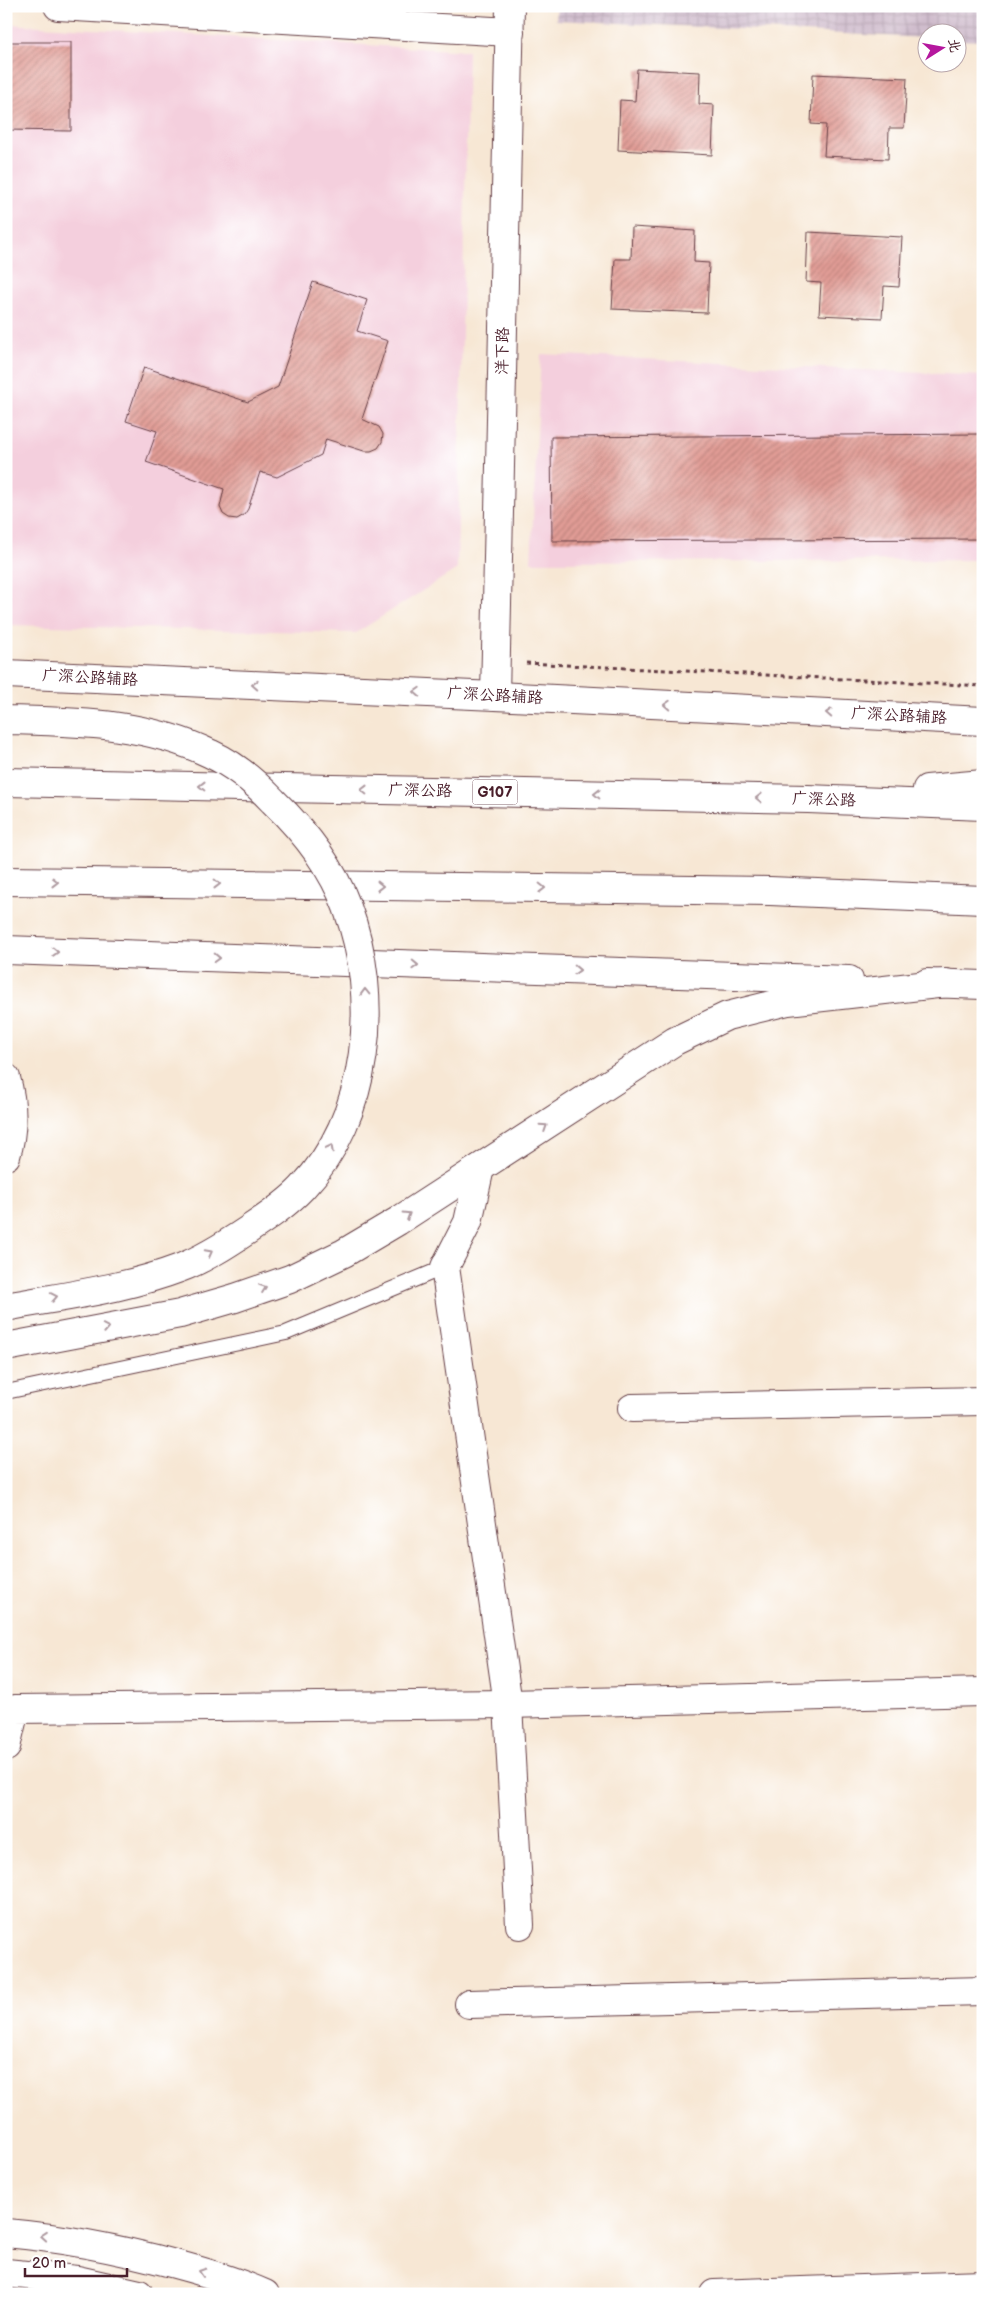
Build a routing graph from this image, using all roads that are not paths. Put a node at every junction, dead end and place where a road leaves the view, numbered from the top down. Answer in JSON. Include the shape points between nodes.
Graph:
{"nodes":[{"id":1,"x":58,"y":6,"type":"edge"},
{"id":2,"x":510,"y":19,"type":"edge"},
{"id":3,"x":6,"y":674,"type":"edge"},
{"id":4,"x":495,"y":696,"type":"junction"},
{"id":5,"x":6,"y":720,"type":"edge"},
{"id":6,"x":983,"y":720,"type":"edge"},
{"id":7,"x":6,"y":782,"type":"edge"},
{"id":8,"x":983,"y":784,"type":"edge"},
{"id":9,"x":808,"y":799,"type":"junction"},
{"id":10,"x":983,"y":806,"type":"edge"},
{"id":11,"x":6,"y":881,"type":"edge"},
{"id":12,"x":983,"y":900,"type":"edge"},
{"id":13,"x":6,"y":950,"type":"edge"},
{"id":14,"x":946,"y":983,"type":"junction"},
{"id":15,"x":983,"y":986,"type":"edge"},
{"id":16,"x":6,"y":1078,"type":"edge"},
{"id":17,"x":6,"y":1156,"type":"edge"},
{"id":18,"x":480,"y":1168,"type":"junction"},
{"id":19,"x":445,"y":1267,"type":"junction"},
{"id":20,"x":6,"y":1306,"type":"edge"},
{"id":21,"x":6,"y":1347,"type":"edge"},
{"id":22,"x":6,"y":1392,"type":"edge"},
{"id":23,"x":983,"y":1401,"type":"edge"},
{"id":24,"x":632,"y":1408,"type":"dead end"},
{"id":25,"x":983,"y":1692,"type":"edge"},
{"id":26,"x":508,"y":1704,"type":"junction"},
{"id":27,"x":6,"y":1748,"type":"edge"},
{"id":28,"x":520,"y":1925,"type":"dead end"},
{"id":29,"x":983,"y":1991,"type":"edge"},
{"id":30,"x":469,"y":2004,"type":"dead end"},
{"id":31,"x":6,"y":2233,"type":"edge"},
{"id":32,"x":6,"y":2273,"type":"edge"},
{"id":33,"x":983,"y":2285,"type":"edge"},
{"id":34,"x":139,"y":2294,"type":"edge"},
{"id":35,"x":265,"y":2294,"type":"edge"},
{"id":36,"x":714,"y":2294,"type":"edge"}],
"edges":[{"from":1,"to":2,"type":"main road"},
{"from":2,"to":4,"type":"main road","name":"洋下路"},
{"from":4,"to":3,"type":"main road","name":"广深公路辅路","one_way":true},
{"from":6,"to":4,"type":"main road","name":"广深公路辅路","one_way":true},
{"from":20,"to":5,"type":"main road","one_way":true,"bridge":true,"via":[[127,1284],[181,1268],[265,1218],[302,1188],[326,1156],[345,1121],[359,1076],[365,1027],[365,984],[347,907],[325,862],[299,826],[250,778],[212,754],[168,736],[84,722]]},
{"from":9,"to":7,"type":"main road","name":"广深公路","number":"G107","one_way":true},
{"from":8,"to":9,"type":"main road"},
{"from":9,"to":10,"type":"main road","name":"广深公路","number":"G107"},
{"from":11,"to":12,"type":"main road","one_way":true,"via":[[770,891]]},
{"from":13,"to":14,"type":"main road","one_way":true},
{"from":14,"to":15,"type":"main road"},
{"from":18,"to":14,"type":"main road","one_way":true,"via":[[675,1041],[727,1016],[788,1001]]},
{"from":16,"to":17,"type":"main road","via":[[12,1101],[10,1144]]},
{"from":18,"to":19,"type":"main road","via":[[468,1222]]},
{"from":21,"to":18,"type":"main road","one_way":true,"via":[[180,1314],[290,1279],[344,1253]]},
{"from":19,"to":22,"type":"lane","via":[[286,1333]]},
{"from":19,"to":26,"type":"main road"},
{"from":23,"to":24,"type":"main road"},
{"from":25,"to":26,"type":"main road"},
{"from":26,"to":27,"type":"main road","via":[[15,1709]]},
{"from":26,"to":28,"type":"main road"},
{"from":29,"to":30,"type":"main road"},
{"from":35,"to":31,"type":"main road","one_way":true,"via":[[200,2271],[130,2252],[51,2237]]},
{"from":32,"to":34,"type":"main road","via":[[77,2280]]},
{"from":33,"to":36,"type":"main road"}]}
